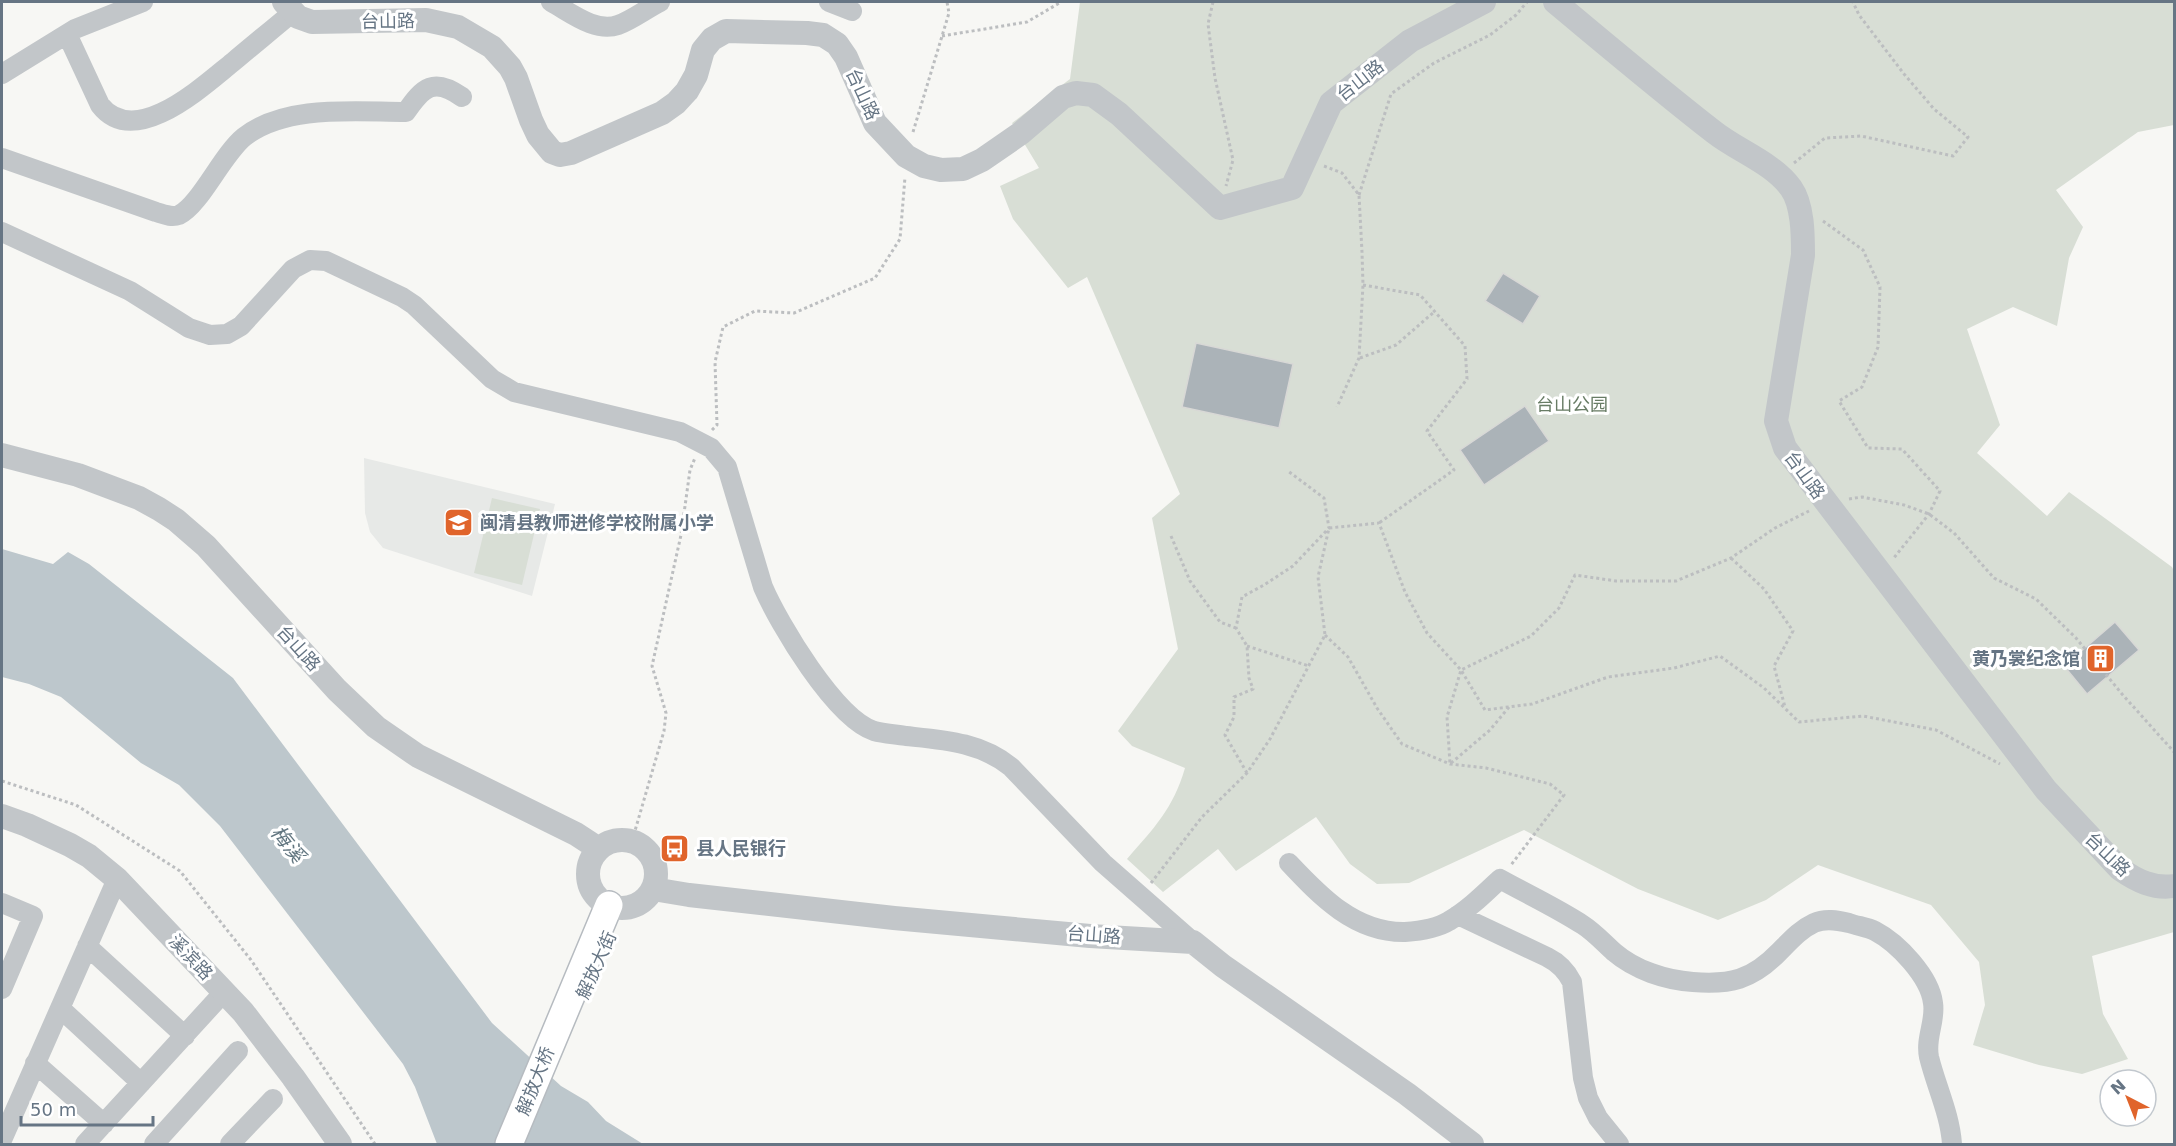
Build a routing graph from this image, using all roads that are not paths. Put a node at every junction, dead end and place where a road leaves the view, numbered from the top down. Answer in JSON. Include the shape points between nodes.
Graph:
{"nodes":[{"id":1,"x":143,"y":2,"type":"edge"},
{"id":2,"x":552,"y":2,"type":"edge"},
{"id":3,"x":660,"y":2,"type":"edge"},
{"id":4,"x":829,"y":2,"type":"edge"},
{"id":5,"x":1485,"y":2,"type":"edge"},
{"id":6,"x":1555,"y":2,"type":"edge"},
{"id":7,"x":288,"y":7,"type":"edge"},
{"id":8,"x":852,"y":11,"type":"dead end"},
{"id":9,"x":67,"y":34,"type":"junction"},
{"id":10,"x":2,"y":74,"type":"edge"},
{"id":11,"x":462,"y":97,"type":"dead end"},
{"id":12,"x":2,"y":158,"type":"edge"},
{"id":13,"x":2,"y":232,"type":"edge"},
{"id":14,"x":2,"y":455,"type":"edge"},
{"id":15,"x":2,"y":816,"type":"edge"},
{"id":16,"x":599,"y":849,"type":"junction"},
{"id":17,"x":1289,"y":863,"type":"dead end"},
{"id":18,"x":117,"y":879,"type":"junction"},
{"id":19,"x":2175,"y":886,"type":"edge"},
{"id":20,"x":653,"y":889,"type":"junction"},
{"id":21,"x":2,"y":903,"type":"edge"},
{"id":22,"x":615,"y":907,"type":"junction"},
{"id":23,"x":1458,"y":915,"type":"junction"},
{"id":24,"x":1193,"y":942,"type":"junction"},
{"id":25,"x":87,"y":946,"type":"junction"},
{"id":26,"x":2,"y":988,"type":"edge"},
{"id":27,"x":224,"y":992,"type":"junction"},
{"id":28,"x":60,"y":1008,"type":"junction"},
{"id":29,"x":566,"y":1019,"type":"junction"},
{"id":30,"x":184,"y":1036,"type":"junction"},
{"id":31,"x":238,"y":1052,"type":"dead end"},
{"id":32,"x":35,"y":1063,"type":"junction"},
{"id":33,"x":141,"y":1083,"type":"junction"},
{"id":34,"x":273,"y":1098,"type":"dead end"},
{"id":35,"x":104,"y":1124,"type":"junction"},
{"id":36,"x":2,"y":1140,"type":"edge"},
{"id":37,"x":85,"y":1144,"type":"edge"},
{"id":38,"x":154,"y":1144,"type":"edge"},
{"id":39,"x":230,"y":1144,"type":"edge"},
{"id":40,"x":340,"y":1144,"type":"edge"},
{"id":41,"x":509,"y":1144,"type":"edge"},
{"id":42,"x":521,"y":1144,"type":"edge"},
{"id":43,"x":1472,"y":1144,"type":"edge"},
{"id":44,"x":1619,"y":1144,"type":"edge"},
{"id":45,"x":1952,"y":1144,"type":"edge"}],
"edges":[{"from":1,"to":9,"type":"street"},
{"from":2,"to":3,"type":"street","via":[[583,20],[615,26]]},
{"from":4,"to":8,"type":"street"},
{"from":5,"to":7,"type":"street","name":"台山路","via":[[1410,41],[1331,103],[1292,188],[1220,208],[1119,114],[1093,95],[1076,93],[1063,97],[1021,133],[963,169],[924,166],[906,156],[875,123],[837,44],[823,35],[807,33],[726,31],[703,50],[696,75],[676,103],[662,113],[560,155],[552,152],[538,135],[510,67],[492,47],[458,27],[426,20],[312,22],[298,17]]},
{"from":6,"to":19,"type":"street","name":"台山路","via":[[1716,134],[1781,176],[1792,190],[1803,235],[1803,255],[1776,421],[1785,448],[2046,790],[2120,869],[2144,883]]},
{"from":7,"to":9,"type":"street","via":[[204,86],[179,104],[132,121],[114,117],[100,105]]},
{"from":9,"to":10,"type":"street"},
{"from":11,"to":12,"type":"street","via":[[450,89],[428,87],[406,112],[303,114],[278,119],[243,138],[196,200],[178,215],[156,212]]},
{"from":13,"to":24,"type":"street","via":[[130,291],[189,328],[210,335],[227,334],[241,326],[302,263],[326,261],[414,305],[492,379],[514,392],[667,428],[702,442],[727,467],[770,603],[839,704],[873,730],[967,744],[1000,758],[1103,863]]},
{"from":14,"to":16,"type":"street","name":"台山路","via":[[78,475],[139,498],[176,520],[206,546],[337,690],[376,727],[418,756]]},
{"from":15,"to":18,"type":"street","name":"溪滨路","via":[[70,845]]},
{"from":16,"to":20,"type":"street","via":[[621,840],[642,846],[654,863]]},
{"from":16,"to":22,"type":"street","via":[[588,869],[589,880],[600,900]]},
{"from":17,"to":23,"type":"street","via":[[1319,895],[1379,931],[1432,928]]},
{"from":18,"to":25,"type":"street"},
{"from":18,"to":27,"type":"street","name":"溪滨路"},
{"from":20,"to":22,"type":"street","via":[[632,907]]},
{"from":20,"to":24,"type":"street","name":"台山路","via":[[894,918]]},
{"from":21,"to":26,"type":"street","via":[[33,916]]},
{"from":22,"to":29,"type":"main road","name":"解放大街"},
{"from":23,"to":44,"type":"street","via":[[1547,957],[1566,971],[1572,982],[1588,1098]]},
{"from":23,"to":45,"type":"street","via":[[1500,879],[1585,926],[1623,960],[1664,977],[1691,982],[1740,980],[1816,922],[1840,921],[1874,931],[1908,958],[1926,981],[1933,1010],[1928,1047]]},
{"from":24,"to":43,"type":"street"},
{"from":25,"to":28,"type":"street"},
{"from":25,"to":30,"type":"street"},
{"from":27,"to":30,"type":"street"},
{"from":27,"to":40,"type":"street","name":"溪滨路","via":[[280,1060]]},
{"from":28,"to":32,"type":"street"},
{"from":28,"to":33,"type":"street"},
{"from":29,"to":41,"type":"main road","name":"解放大桥"},
{"from":29,"to":42,"type":"main road","name":"解放大桥"},
{"from":30,"to":33,"type":"street"},
{"from":31,"to":38,"type":"street"},
{"from":32,"to":35,"type":"street"},
{"from":32,"to":36,"type":"street"},
{"from":33,"to":35,"type":"street"},
{"from":34,"to":39,"type":"street"},
{"from":35,"to":37,"type":"street"}]}
